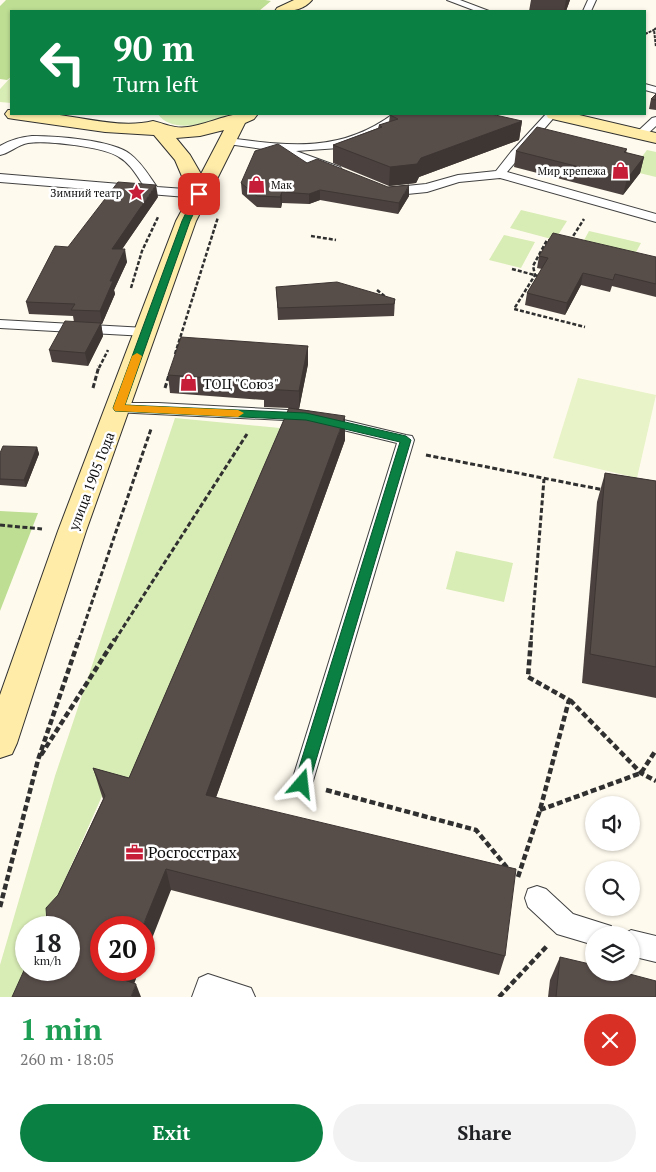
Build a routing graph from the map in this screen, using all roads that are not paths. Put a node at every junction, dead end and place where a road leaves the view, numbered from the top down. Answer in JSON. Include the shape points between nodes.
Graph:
{"nodes":[{"id":1,"x":305,"y":0,"type":"edge"},
{"id":2,"x":451,"y":0,"type":"edge"},
{"id":3,"x":284,"y":10,"type":"edge"},
{"id":4,"x":481,"y":10,"type":"edge"},
{"id":5,"x":22,"y":115,"type":"edge"},
{"id":6,"x":97,"y":115,"type":"edge"},
{"id":7,"x":147,"y":115,"type":"edge"},
{"id":8,"x":399,"y":115,"type":"edge"},
{"id":9,"x":552,"y":115,"type":"edge"},
{"id":10,"x":557,"y":115,"type":"edge"},
{"id":11,"x":244,"y":117,"type":"edge"},
{"id":12,"x":49,"y":118,"type":"junction"},
{"id":13,"x":656,"y":120,"type":"edge"},
{"id":14,"x":159,"y":130,"type":"junction"},
{"id":15,"x":648,"y":136,"type":"edge"},
{"id":16,"x":228,"y":140,"type":"junction"},
{"id":17,"x":278,"y":148,"type":"junction"},
{"id":18,"x":0,"y":152,"type":"edge"},
{"id":19,"x":346,"y":174,"type":"edge"},
{"id":20,"x":500,"y":174,"type":"junction"},
{"id":21,"x":0,"y":178,"type":"edge"},
{"id":22,"x":380,"y":189,"type":"edge"},
{"id":23,"x":153,"y":190,"type":"junction"},
{"id":24,"x":199,"y":194,"type":"junction"},
{"id":25,"x":656,"y":218,"type":"edge"},
{"id":26,"x":0,"y":324,"type":"edge"},
{"id":27,"x":146,"y":332,"type":"junction"},
{"id":28,"x":118,"y":408,"type":"junction"},
{"id":29,"x":0,"y":743,"type":"edge"},
{"id":30,"x":302,"y":784,"type":"road end"},
{"id":31,"x":537,"y":898,"type":"dead end"},
{"id":32,"x":585,"y":930,"type":"edge"},
{"id":33,"x":640,"y":945,"type":"edge"},
{"id":34,"x":656,"y":949,"type":"edge"},
{"id":35,"x":205,"y":997,"type":"edge"},
{"id":36,"x":242,"y":997,"type":"edge"}],
"edges":[{"from":1,"to":3,"type":"street"},
{"from":2,"to":4,"type":"lane"},
{"from":5,"to":12,"type":"street"},
{"from":6,"to":12,"type":"street"},
{"from":7,"to":14,"type":"street","via":[[149,122]]},
{"from":8,"to":17,"type":"lane","via":[[380,129],[335,146]]},
{"from":9,"to":20,"type":"lane"},
{"from":10,"to":15,"type":"street"},
{"from":11,"to":14,"type":"street","via":[[207,130]]},
{"from":11,"to":16,"type":"street","name":"улица 1905 Года"},
{"from":12,"to":14,"type":"street","via":[[104,127]]},
{"from":13,"to":15,"type":"lane"},
{"from":14,"to":24,"type":"street","via":[[190,167]]},
{"from":16,"to":17,"type":"lane"},
{"from":16,"to":24,"type":"street","name":"улица 1905 Года"},
{"from":17,"to":19,"type":"lane"},
{"from":18,"to":23,"type":"lane","via":[[6,146],[32,140],[112,148],[131,161]]},
{"from":20,"to":22,"type":"lane","via":[[458,179],[427,188],[388,192]]},
{"from":20,"to":25,"type":"lane"},
{"from":21,"to":23,"type":"lane"},
{"from":23,"to":24,"type":"lane"},
{"from":24,"to":27,"type":"street","name":"улица 1905 Года"},
{"from":26,"to":27,"type":"lane"},
{"from":27,"to":28,"type":"street","name":"улица 1905 Года"},
{"from":28,"to":29,"type":"street","name":"улица 1905 Года"},
{"from":28,"to":30,"type":"lane","via":[[306,416],[406,440]]},
{"from":31,"to":32,"type":"lane","via":[[566,925]]},
{"from":33,"to":34,"type":"lane"},
{"from":35,"to":36,"type":"lane","via":[[208,987]]}]}
